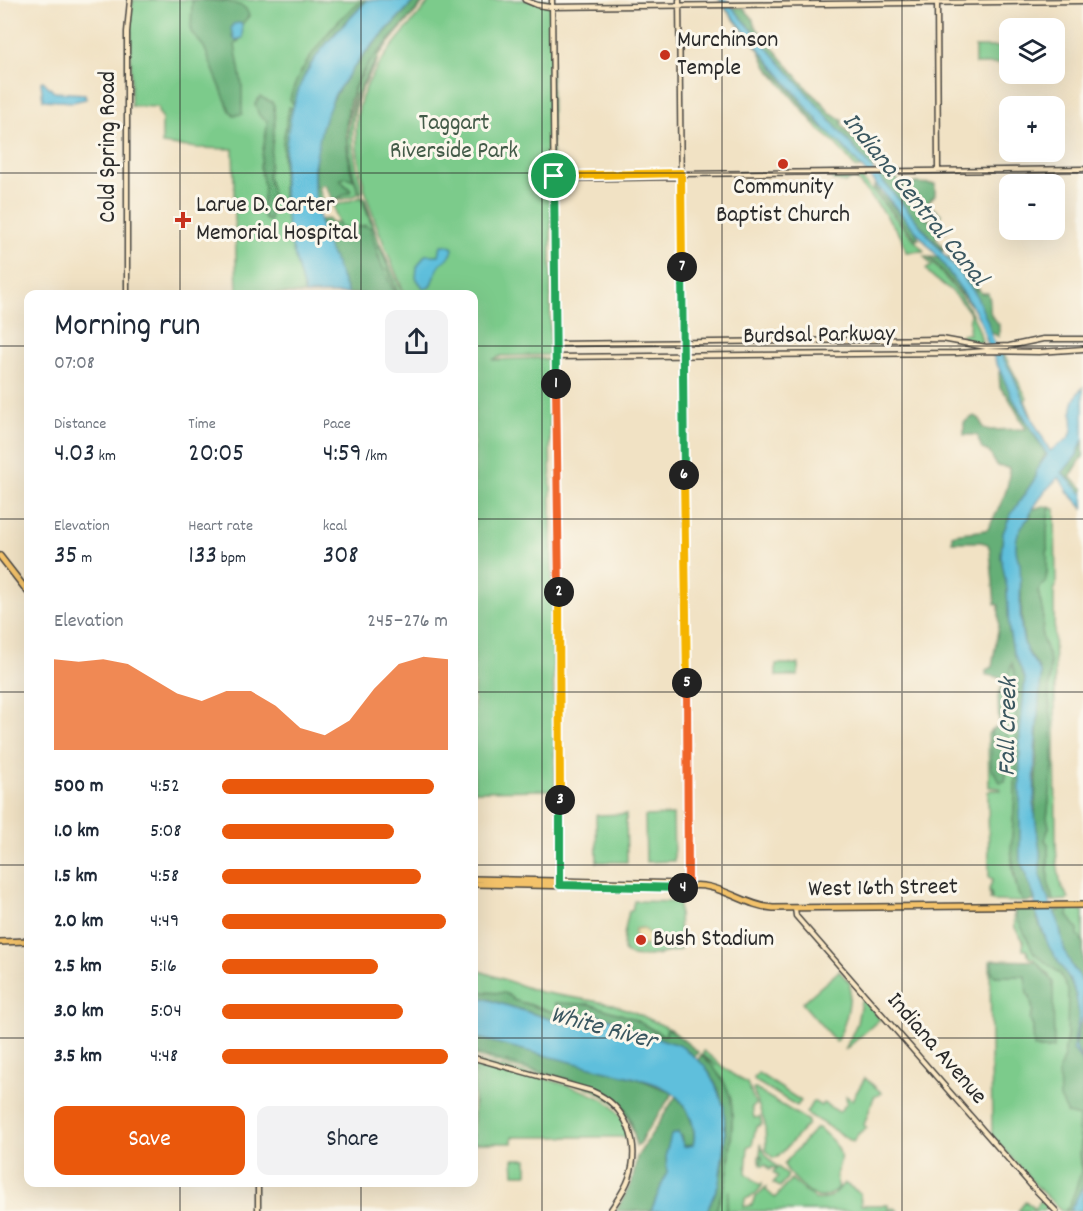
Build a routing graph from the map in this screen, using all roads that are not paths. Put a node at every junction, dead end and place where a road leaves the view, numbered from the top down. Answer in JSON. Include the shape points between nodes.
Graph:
{"nodes":[{"id":1,"x":130,"y":0,"type":"edge"},
{"id":2,"x":525,"y":0,"type":"edge"},
{"id":3,"x":552,"y":0,"type":"edge"},
{"id":4,"x":937,"y":1,"type":"edge"},
{"id":5,"x":1083,"y":1,"type":"edge"},
{"id":6,"x":679,"y":3,"type":"edge"},
{"id":7,"x":552,"y":7,"type":"junction"},
{"id":8,"x":938,"y":170,"type":"junction"},
{"id":9,"x":1083,"y":170,"type":"edge"},
{"id":10,"x":681,"y":175,"type":"junction"},
{"id":11,"x":554,"y":177,"type":"junction"},
{"id":12,"x":127,"y":290,"type":"edge"},
{"id":13,"x":1083,"y":339,"type":"edge"},
{"id":14,"x":683,"y":343,"type":"junction"},
{"id":15,"x":556,"y":344,"type":"junction"},
{"id":16,"x":1002,"y":348,"type":"junction"},
{"id":17,"x":1083,"y":350,"type":"edge"},
{"id":18,"x":683,"y":356,"type":"junction"},
{"id":19,"x":556,"y":357,"type":"junction"},
{"id":20,"x":0,"y":556,"type":"edge"},
{"id":21,"x":24,"y":587,"type":"edge"},
{"id":22,"x":478,"y":881,"type":"edge"},
{"id":23,"x":560,"y":883,"type":"junction"},
{"id":24,"x":688,"y":886,"type":"junction"},
{"id":25,"x":1083,"y":905,"type":"edge"},
{"id":26,"x":795,"y":908,"type":"junction"},
{"id":27,"x":24,"y":941,"type":"edge"},
{"id":28,"x":0,"y":942,"type":"edge"},
{"id":29,"x":478,"y":1059,"type":"edge"},
{"id":30,"x":258,"y":1187,"type":"edge"},
{"id":31,"x":258,"y":1211,"type":"edge"},
{"id":32,"x":610,"y":1211,"type":"edge"},
{"id":33,"x":1056,"y":1211,"type":"edge"}],
"edges":[{"from":1,"to":12,"type":"street","name":"Cold Spring Road"},
{"from":2,"to":7,"type":"street"},
{"from":3,"to":7,"type":"street"},
{"from":4,"to":5,"type":"street"},
{"from":4,"to":6,"type":"street"},
{"from":4,"to":8,"type":"street"},
{"from":6,"to":7,"type":"street"},
{"from":6,"to":10,"type":"street"},
{"from":7,"to":11,"type":"street"},
{"from":8,"to":9,"type":"street"},
{"from":8,"to":10,"type":"street"},
{"from":10,"to":11,"type":"street"},
{"from":10,"to":14,"type":"street"},
{"from":11,"to":15,"type":"street"},
{"from":13,"to":16,"type":"street","via":[[1040,339]]},
{"from":14,"to":15,"type":"street","name":"Burdsal Parkway"},
{"from":14,"to":16,"type":"street","name":"Burdsal Parkway","via":[[945,339]]},
{"from":14,"to":18,"type":"street"},
{"from":15,"to":19,"type":"street"},
{"from":16,"to":17,"type":"street","name":"Burdsal Parkway","via":[[1039,352]]},
{"from":16,"to":18,"type":"street","name":"Burdsal Parkway","via":[[957,353]]},
{"from":18,"to":19,"type":"street","name":"Burdsal Parkway"},
{"from":18,"to":24,"type":"street"},
{"from":19,"to":23,"type":"street"},
{"from":20,"to":21,"type":"main road"},
{"from":22,"to":23,"type":"main road","name":"West 16th Street"},
{"from":23,"to":24,"type":"main road","name":"West 16th Street"},
{"from":24,"to":26,"type":"main road","name":"West 16th Street","via":[[721,890],[765,907]]},
{"from":25,"to":26,"type":"main road","name":"West 16th Street"},
{"from":26,"to":33,"type":"street","name":"Indiana Avenue","via":[[796,916]]},
{"from":27,"to":28,"type":"main road"},
{"from":29,"to":32,"type":"street","via":[[592,1091],[618,1110],[630,1130],[633,1158],[627,1181]]},
{"from":30,"to":31,"type":"street"}]}
